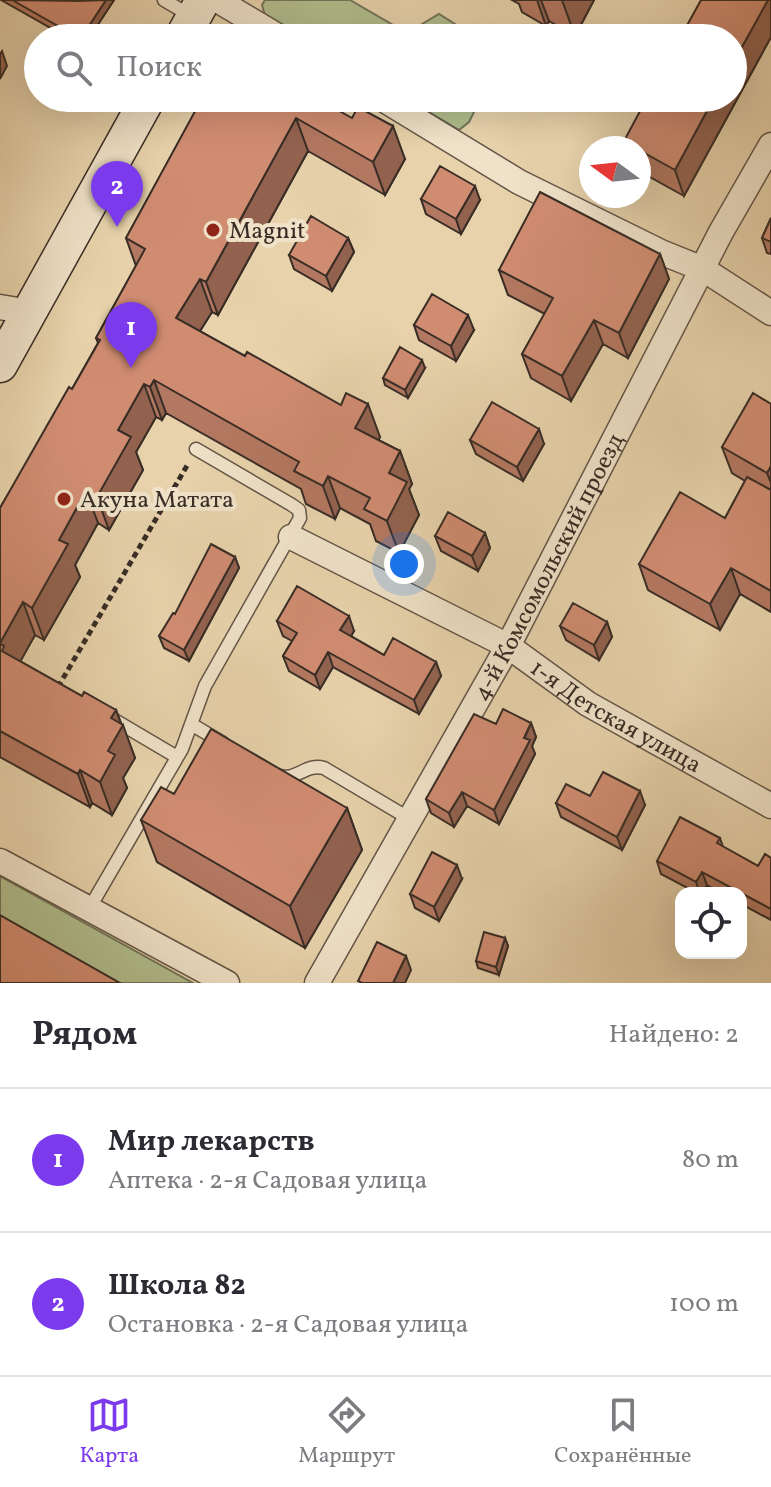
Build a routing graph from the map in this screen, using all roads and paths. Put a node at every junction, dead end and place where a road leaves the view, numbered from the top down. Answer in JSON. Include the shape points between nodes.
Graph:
{"nodes":[{"id":1,"x":192,"y":11,"type":"edge"},
{"id":2,"x":235,"y":24,"type":"edge"},
{"id":3,"x":139,"y":112,"type":"edge"},
{"id":4,"x":404,"y":112,"type":"edge"},
{"id":5,"x":771,"y":145,"type":"edge"},
{"id":6,"x":703,"y":269,"type":"junction"},
{"id":7,"x":15,"y":309,"type":"edge"},
{"id":8,"x":771,"y":313,"type":"edge"},
{"id":9,"x":0,"y":365,"type":"edge"},
{"id":10,"x":196,"y":449,"type":"joint"},
{"id":11,"x":291,"y":537,"type":"junction"},
{"id":12,"x":508,"y":646,"type":"junction"},
{"id":13,"x":58,"y":687,"type":"joint"},
{"id":14,"x":191,"y":724,"type":"junction"},
{"id":15,"x":229,"y":747,"type":"edge"},
{"id":16,"x":177,"y":757,"type":"junction"},
{"id":17,"x":265,"y":768,"type":"edge"},
{"id":18,"x":771,"y":806,"type":"edge"},
{"id":19,"x":410,"y":819,"type":"junction"},
{"id":20,"x":0,"y":861,"type":"edge"},
{"id":21,"x":89,"y":909,"type":"junction"},
{"id":22,"x":227,"y":983,"type":"edge"},
{"id":23,"x":317,"y":983,"type":"edge"}],
"edges":[{"from":1,"to":2,"type":"street"},
{"from":3,"to":7,"type":"street"},
{"from":4,"to":6,"type":"street","via":[[519,182]]},
{"from":5,"to":6,"type":"street","name":"4-й Комсомольский проезд"},
{"from":6,"to":8,"type":"street"},
{"from":6,"to":12,"type":"street","name":"4-й Комсомольский проезд"},
{"from":7,"to":9,"type":"street"},
{"from":10,"to":11,"type":"lane","via":[[299,510]]},
{"from":10,"to":13,"type":"path"},
{"from":11,"to":12,"type":"street","name":"1-я Детская улица"},
{"from":11,"to":14,"type":"lane","via":[[205,686]]},
{"from":12,"to":18,"type":"street","name":"1-я Детская улица","via":[[588,704]]},
{"from":12,"to":19,"type":"street","name":"4-й Комсомольский проезд"},
{"from":13,"to":16,"type":"lane"},
{"from":14,"to":15,"type":"lane"},
{"from":14,"to":16,"type":"lane"},
{"from":16,"to":21,"type":"lane"},
{"from":17,"to":19,"type":"lane","via":[[288,778],[312,766],[324,768]]},
{"from":19,"to":23,"type":"street","name":"4-й Комсомольский проезд"},
{"from":20,"to":21,"type":"street"},
{"from":21,"to":22,"type":"street"}]}
